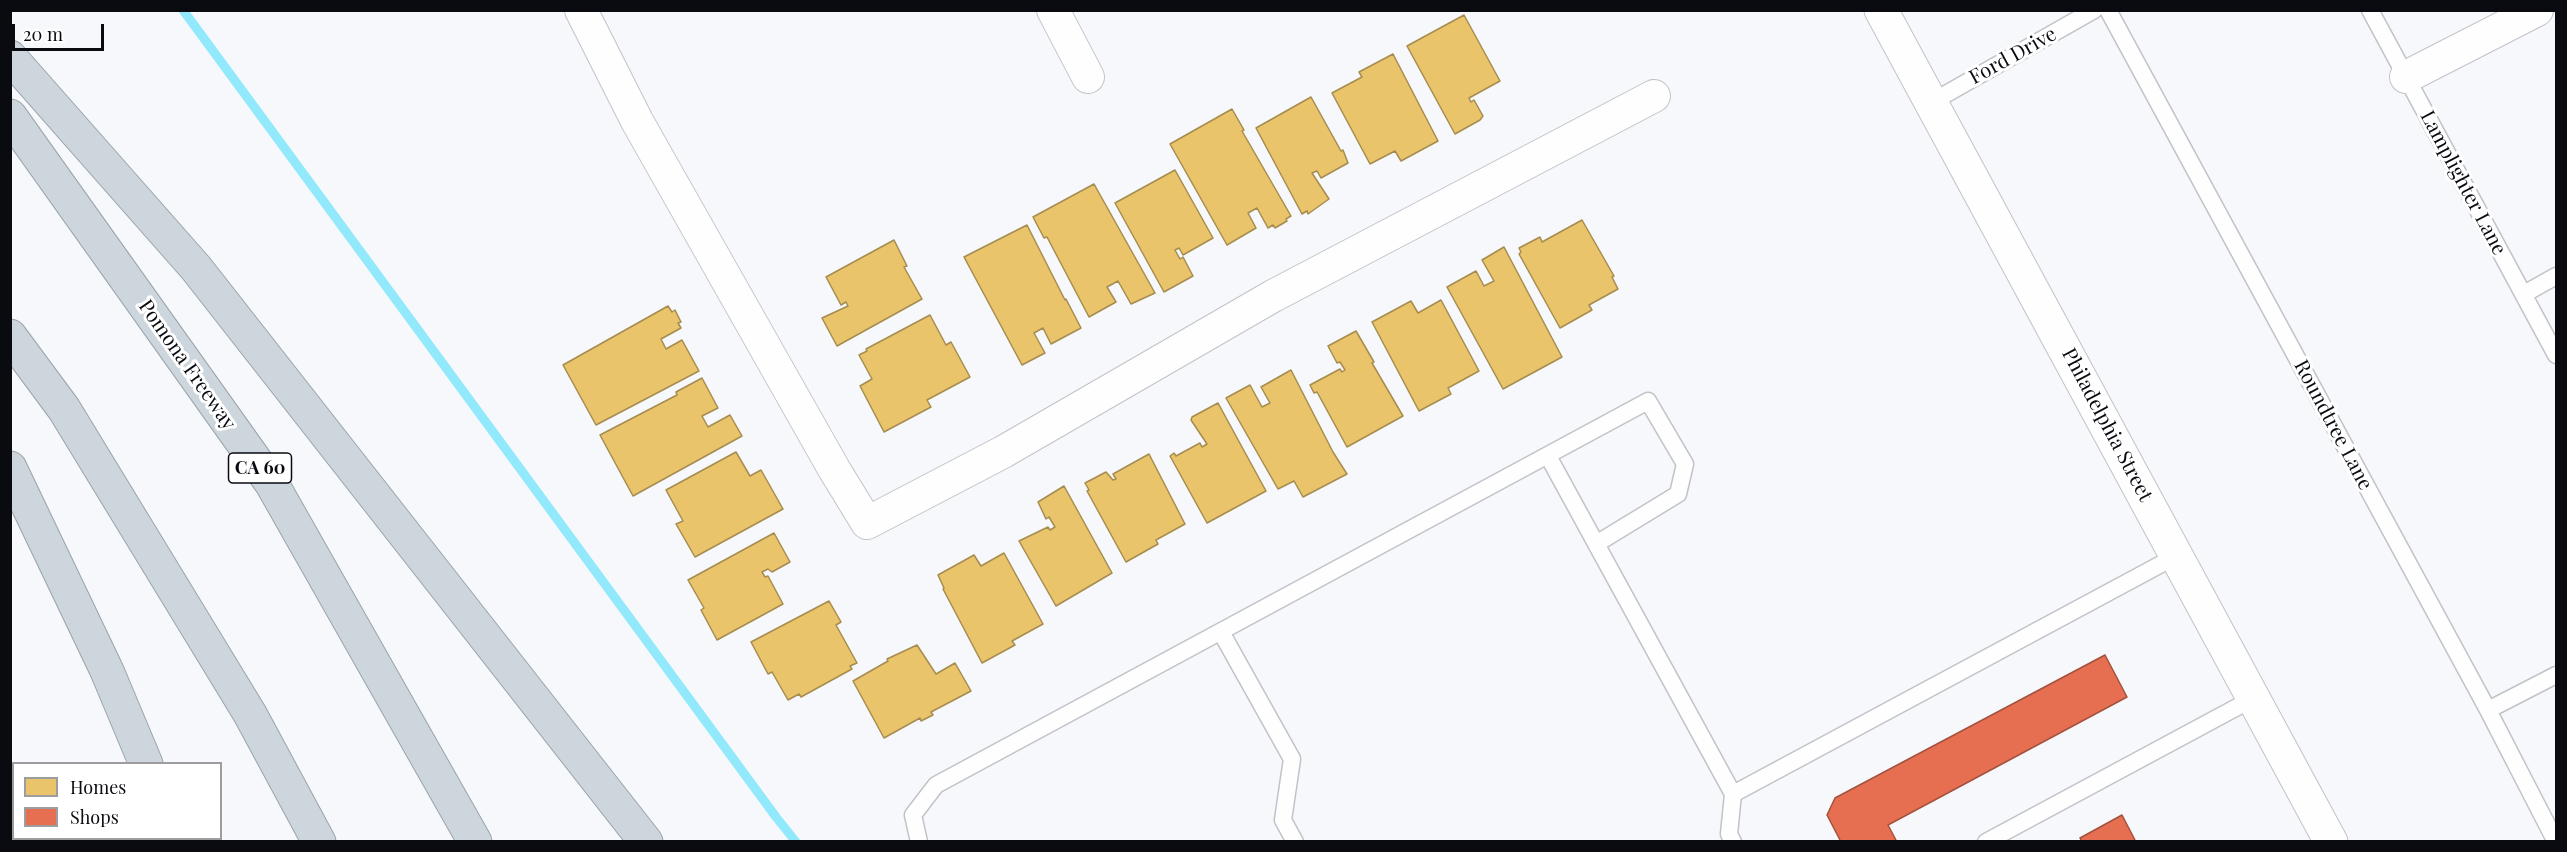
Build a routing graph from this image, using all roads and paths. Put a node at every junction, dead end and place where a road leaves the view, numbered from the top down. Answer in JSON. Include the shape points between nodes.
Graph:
{"nodes":[{"id":1,"x":581,"y":10,"type":"edge"},
{"id":2,"x":1053,"y":10,"type":"edge"},
{"id":3,"x":1881,"y":10,"type":"edge"},
{"id":4,"x":2094,"y":10,"type":"edge"},
{"id":5,"x":2108,"y":10,"type":"edge"},
{"id":6,"x":2370,"y":10,"type":"edge"},
{"id":7,"x":2537,"y":10,"type":"edge"},
{"id":8,"x":10,"y":57,"type":"edge"},
{"id":9,"x":1088,"y":76,"type":"dead end"},
{"id":10,"x":2406,"y":77,"type":"junction"},
{"id":11,"x":1654,"y":96,"type":"dead end"},
{"id":12,"x":1932,"y":102,"type":"junction"},
{"id":13,"x":10,"y":116,"type":"edge"},
{"id":14,"x":2556,"y":276,"type":"edge"},
{"id":15,"x":2524,"y":294,"type":"junction"},
{"id":16,"x":10,"y":336,"type":"edge"},
{"id":17,"x":2556,"y":356,"type":"edge"},
{"id":18,"x":1548,"y":456,"type":"junction"},
{"id":19,"x":10,"y":468,"type":"edge"},
{"id":20,"x":1596,"y":544,"type":"junction"},
{"id":21,"x":2178,"y":555,"type":"junction"},
{"id":22,"x":1221,"y":632,"type":"junction"},
{"id":23,"x":2556,"y":675,"type":"edge"},
{"id":24,"x":2254,"y":698,"type":"junction"},
{"id":25,"x":2488,"y":710,"type":"junction"},
{"id":26,"x":145,"y":762,"type":"edge"},
{"id":27,"x":1733,"y":794,"type":"junction"},
{"id":28,"x":319,"y":842,"type":"edge"},
{"id":29,"x":475,"y":842,"type":"edge"},
{"id":30,"x":646,"y":842,"type":"edge"},
{"id":31,"x":919,"y":842,"type":"edge"},
{"id":32,"x":1295,"y":842,"type":"edge"},
{"id":33,"x":1733,"y":842,"type":"edge"},
{"id":34,"x":1986,"y":842,"type":"edge"},
{"id":35,"x":2331,"y":842,"type":"edge"},
{"id":36,"x":2556,"y":842,"type":"edge"}],
"edges":[{"from":1,"to":11,"type":"street","via":[[638,121],[867,523],[1013,446],[1274,296]]},
{"from":2,"to":9,"type":"street"},
{"from":3,"to":12,"type":"street","name":"Philadelphia Street"},
{"from":4,"to":12,"type":"lane","name":"Ford Drive"},
{"from":5,"to":25,"type":"lane","name":"Roundtree Lane"},
{"from":6,"to":10,"type":"lane","name":"Lamplighter Lane"},
{"from":7,"to":10,"type":"street"},
{"from":8,"to":30,"type":"highway","via":[[196,268]]},
{"from":10,"to":15,"type":"lane","name":"Lamplighter Lane"},
{"from":12,"to":21,"type":"street","name":"Philadelphia Street"},
{"from":13,"to":29,"type":"highway","name":"Pomona Freeway","number":"CA 60","via":[[272,484]]},
{"from":14,"to":15,"type":"lane"},
{"from":15,"to":17,"type":"lane","name":"Lamplighter Lane"},
{"from":16,"to":28,"type":"highway","via":[[70,419],[250,714]]},
{"from":18,"to":20,"type":"lane"},
{"from":18,"to":20,"type":"lane","via":[[1648,401],[1685,464],[1678,494]]},
{"from":18,"to":22,"type":"lane"},
{"from":19,"to":26,"type":"highway","via":[[107,671]]},
{"from":20,"to":27,"type":"lane"},
{"from":21,"to":24,"type":"street","name":"Philadelphia Street"},
{"from":21,"to":27,"type":"lane"},
{"from":22,"to":31,"type":"lane","via":[[936,785],[913,815]]},
{"from":22,"to":32,"type":"lane","via":[[1292,759],[1283,820]]},
{"from":23,"to":25,"type":"lane"},
{"from":24,"to":34,"type":"lane"},
{"from":24,"to":35,"type":"street","name":"Philadelphia Street"},
{"from":25,"to":36,"type":"lane","name":"Roundtree Lane"},
{"from":27,"to":33,"type":"lane","via":[[1728,834]]}]}
